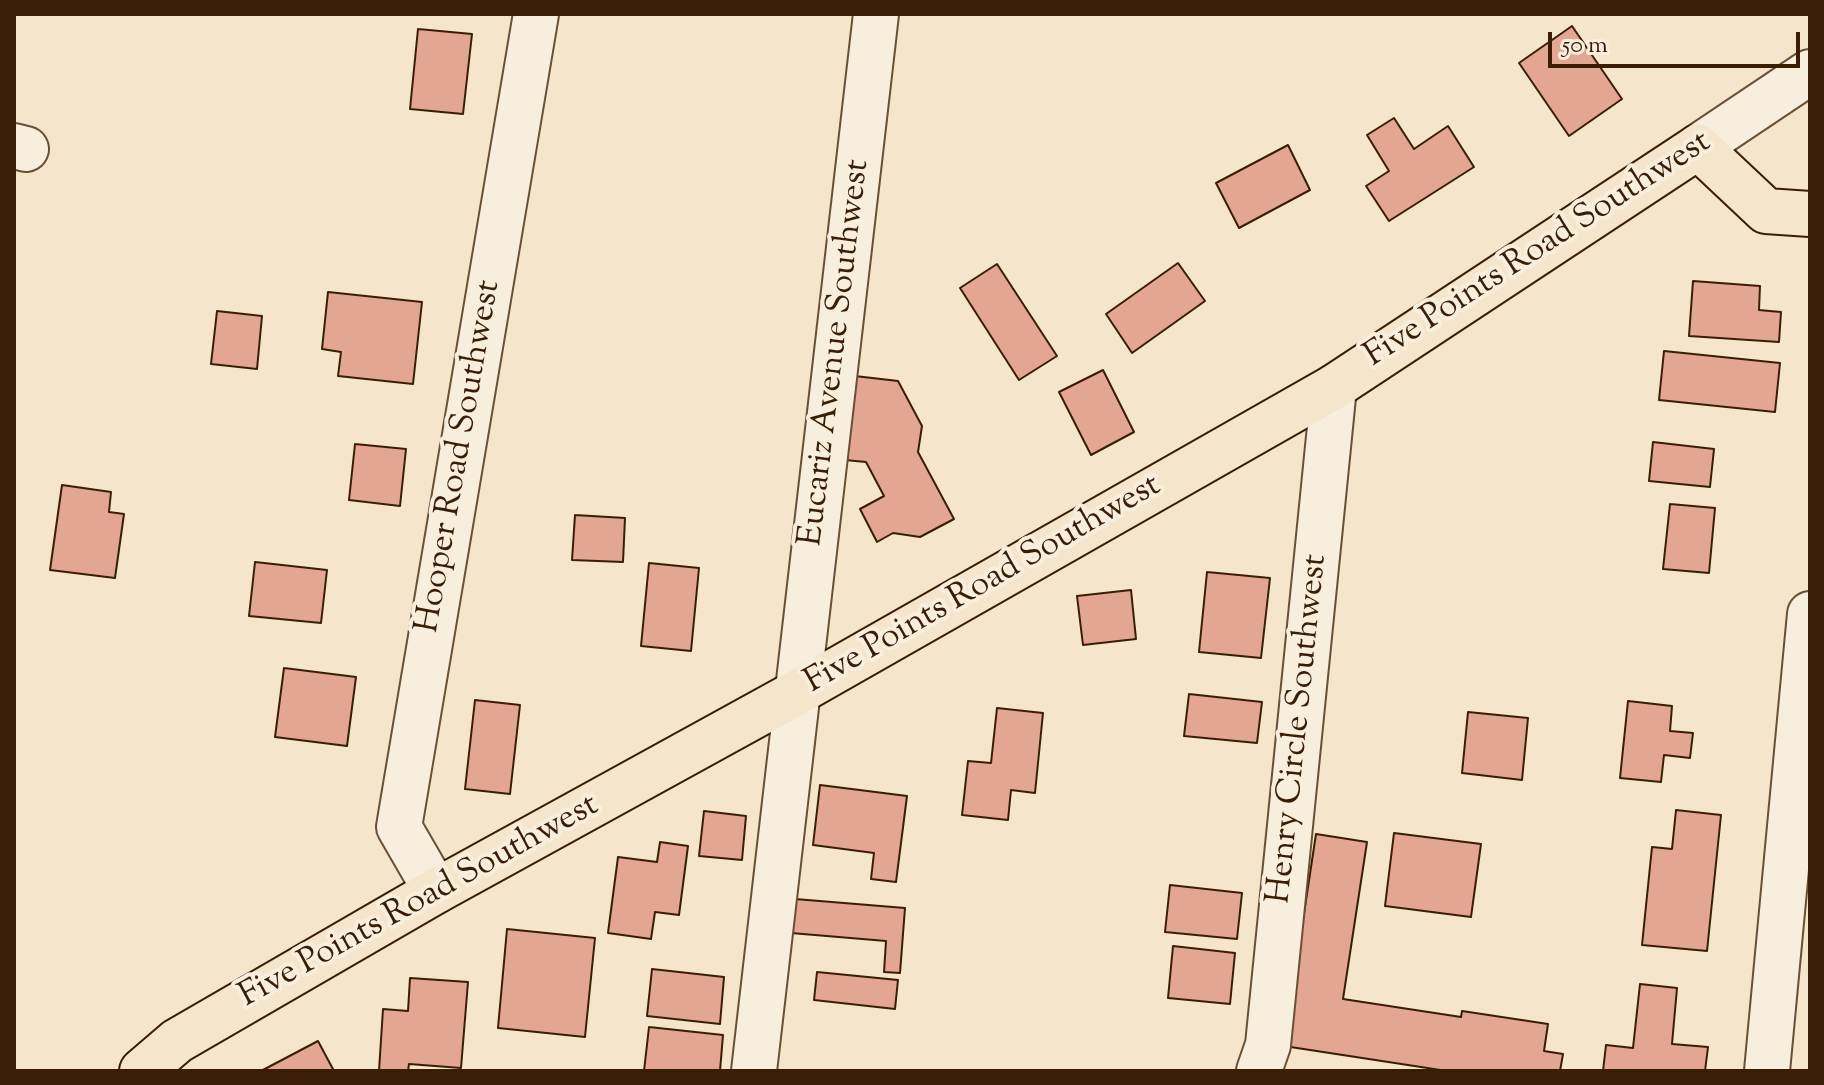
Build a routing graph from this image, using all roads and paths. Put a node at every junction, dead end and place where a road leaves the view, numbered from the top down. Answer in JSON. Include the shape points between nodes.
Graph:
{"nodes":[{"id":1,"x":536,"y":14,"type":"edge"},
{"id":2,"x":876,"y":14,"type":"edge"},
{"id":3,"x":1810,"y":72,"type":"edge"},
{"id":4,"x":1698,"y":147,"type":"junction"},
{"id":5,"x":1810,"y":214,"type":"edge"},
{"id":6,"x":1334,"y":387,"type":"junction"},
{"id":7,"x":1810,"y":614,"type":"edge"},
{"id":8,"x":798,"y":692,"type":"junction"},
{"id":9,"x":436,"y":891,"type":"junction"},
{"id":10,"x":1272,"y":1062,"type":"edge"},
{"id":11,"x":142,"y":1071,"type":"edge"},
{"id":12,"x":754,"y":1071,"type":"edge"},
{"id":13,"x":1767,"y":1071,"type":"edge"}],
"edges":[{"from":1,"to":9,"type":"street","name":"Hooper Road Southwest","via":[[399,827]]},
{"from":2,"to":8,"type":"street","name":"Eucariz Avenue Southwest"},
{"from":3,"to":4,"type":"street","name":"Five Points Road Southwest"},
{"from":4,"to":5,"type":"main road","via":[[1766,211]]},
{"from":4,"to":6,"type":"main road","name":"Five Points Road Southwest"},
{"from":6,"to":8,"type":"main road","name":"Five Points Road Southwest"},
{"from":6,"to":10,"type":"street","name":"Henry Circle Southwest"},
{"from":7,"to":13,"type":"street"},
{"from":8,"to":9,"type":"main road","name":"Five Points Road Southwest"},
{"from":8,"to":12,"type":"street"},
{"from":9,"to":11,"type":"main road","name":"Five Points Road Southwest","via":[[177,1041]]}]}
